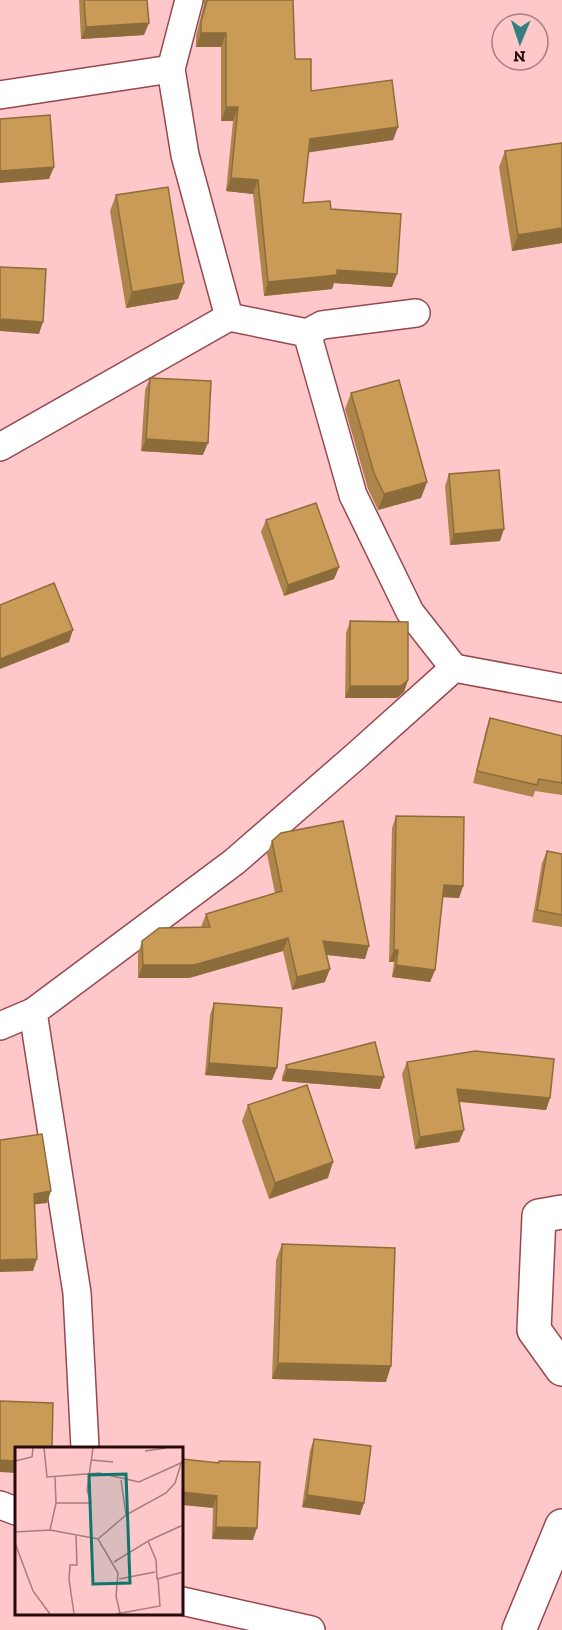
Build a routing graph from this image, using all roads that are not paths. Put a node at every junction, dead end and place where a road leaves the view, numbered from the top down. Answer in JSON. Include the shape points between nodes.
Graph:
{"nodes":[{"id":1,"x":189,"y":0,"type":"edge"},
{"id":2,"x":171,"y":69,"type":"junction"},
{"id":3,"x":0,"y":95,"type":"edge"},
{"id":4,"x":416,"y":313,"type":"dead end"},
{"id":5,"x":229,"y":317,"type":"junction"},
{"id":6,"x":307,"y":333,"type":"junction"},
{"id":7,"x":0,"y":447,"type":"edge"},
{"id":8,"x":454,"y":668,"type":"junction"},
{"id":9,"x":562,"y":688,"type":"edge"},
{"id":10,"x":33,"y":1012,"type":"junction"},
{"id":11,"x":0,"y":1026,"type":"edge"},
{"id":12,"x":562,"y":1212,"type":"edge"},
{"id":13,"x":562,"y":1369,"type":"edge"},
{"id":14,"x":85,"y":1447,"type":"edge"},
{"id":15,"x":0,"y":1505,"type":"edge"},
{"id":16,"x":15,"y":1511,"type":"edge"},
{"id":17,"x":562,"y":1526,"type":"edge"},
{"id":18,"x":183,"y":1601,"type":"edge"},
{"id":19,"x":311,"y":1630,"type":"edge"},
{"id":20,"x":519,"y":1630,"type":"edge"}],
"edges":[{"from":1,"to":2,"type":"street"},
{"from":2,"to":3,"type":"street"},
{"from":2,"to":5,"type":"street","via":[[185,155]]},
{"from":4,"to":6,"type":"street","via":[[322,324]]},
{"from":5,"to":6,"type":"street"},
{"from":5,"to":7,"type":"street"},
{"from":6,"to":8,"type":"street","via":[[352,495],[410,612]]},
{"from":8,"to":9,"type":"street"},
{"from":8,"to":10,"type":"street","via":[[234,862]]},
{"from":10,"to":11,"type":"street"},
{"from":10,"to":14,"type":"street","via":[[77,1293]]},
{"from":12,"to":13,"type":"main road","via":[[539,1216],[534,1330]]},
{"from":15,"to":16,"type":"street"},
{"from":17,"to":20,"type":"main road"},
{"from":18,"to":19,"type":"street"}]}
